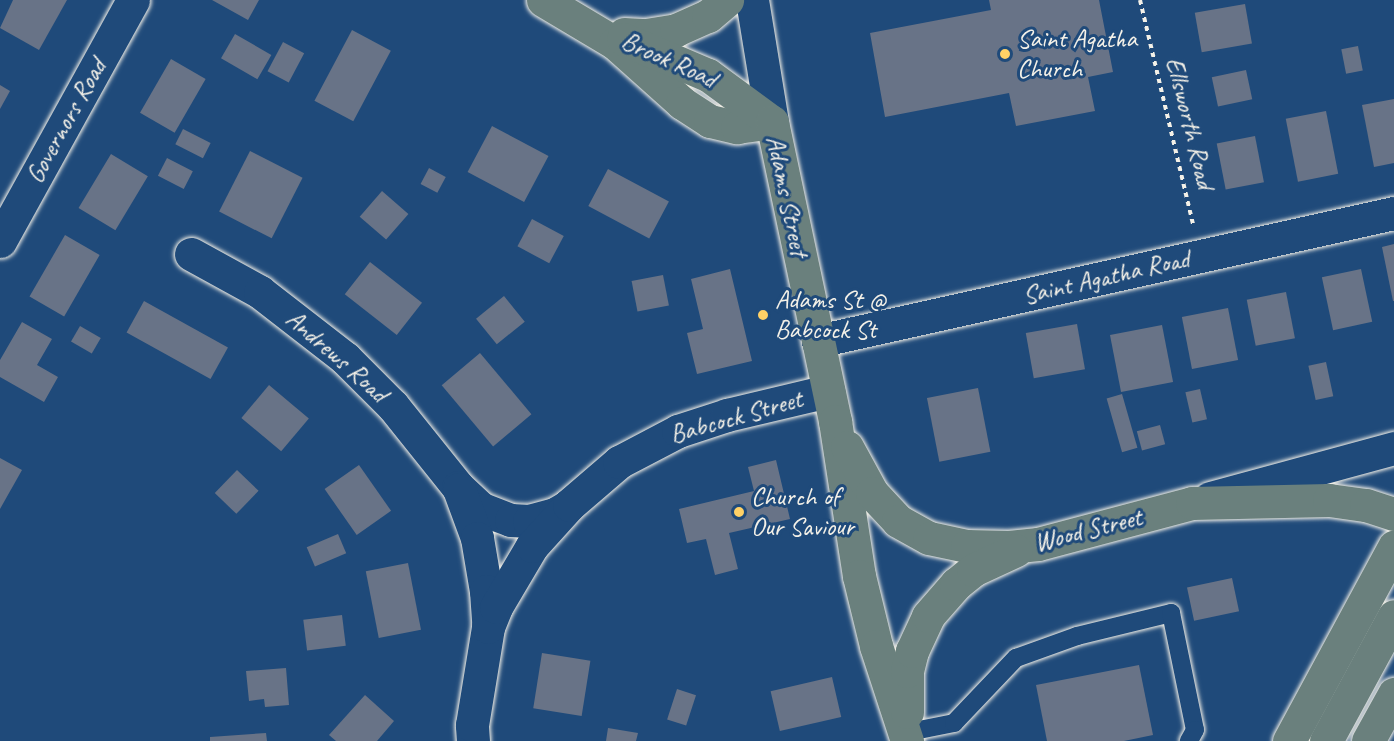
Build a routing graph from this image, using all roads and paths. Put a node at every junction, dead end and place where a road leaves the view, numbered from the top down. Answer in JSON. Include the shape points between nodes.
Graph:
{"nodes":[{"id":1,"x":133,"y":0,"type":"edge"},
{"id":2,"x":543,"y":0,"type":"edge"},
{"id":3,"x":727,"y":0,"type":"edge"},
{"id":4,"x":752,"y":0,"type":"edge"},
{"id":5,"x":1140,"y":0,"type":"edge"},
{"id":6,"x":591,"y":26,"type":"junction"},
{"id":7,"x":772,"y":122,"type":"junction"},
{"id":8,"x":1394,"y":213,"type":"edge"},
{"id":9,"x":0,"y":241,"type":"edge"},
{"id":10,"x":191,"y":254,"type":"dead end"},
{"id":11,"x":1199,"y":255,"type":"junction"},
{"id":12,"x":818,"y":341,"type":"junction"},
{"id":13,"x":831,"y":406,"type":"junction"},
{"id":14,"x":1385,"y":450,"type":"edge"},
{"id":15,"x":458,"y":487,"type":"junction"},
{"id":16,"x":1192,"y":503,"type":"junction"},
{"id":17,"x":569,"y":505,"type":"junction"},
{"id":18,"x":1394,"y":514,"type":"edge"},
{"id":19,"x":1038,"y":544,"type":"junction"},
{"id":20,"x":1394,"y":547,"type":"edge"},
{"id":21,"x":1394,"y":616,"type":"edge"},
{"id":22,"x":488,"y":627,"type":"junction"},
{"id":23,"x":1394,"y":694,"type":"edge"},
{"id":24,"x":471,"y":736,"type":"edge"},
{"id":25,"x":908,"y":738,"type":"edge"},
{"id":26,"x":1190,"y":741,"type":"edge"},
{"id":27,"x":1289,"y":741,"type":"edge"},
{"id":28,"x":1326,"y":741,"type":"edge"},
{"id":29,"x":1368,"y":741,"type":"edge"}],
"edges":[{"from":1,"to":9,"type":"street","name":"Governors Road"},
{"from":2,"to":6,"type":"main road","name":"Brook Road"},
{"from":3,"to":6,"type":"main road","via":[[700,21],[662,33],[631,35]]},
{"from":4,"to":7,"type":"street","name":"Adams Street"},
{"from":5,"to":11,"type":"path","name":"Ellsworth Road"},
{"from":6,"to":7,"type":"main road","name":"Brook Road","via":[[710,121],[737,127]]},
{"from":7,"to":12,"type":"main road","name":"Adams Street"},
{"from":8,"to":11,"type":"street","name":"Saint Agatha Road"},
{"from":10,"to":15,"type":"street","name":"Andrews Road","via":[[260,292],[345,358],[393,405]]},
{"from":11,"to":12,"type":"street","name":"Saint Agatha Road"},
{"from":12,"to":13,"type":"main road","name":"Adams Street"},
{"from":13,"to":17,"type":"street","name":"Babcock Street","via":[[727,414],[678,431],[620,462]]},
{"from":13,"to":19,"type":"main road","name":"Wood Street","via":[[852,459],[872,493],[911,530],[967,546]]},
{"from":13,"to":25,"type":"main road","name":"Adams Street","via":[[876,646]]},
{"from":14,"to":16,"type":"street","name":"Wood Street"},
{"from":15,"to":17,"type":"street","name":"Andrews Road","via":[[482,508],[511,520],[543,518]]},
{"from":15,"to":22,"type":"street","name":"Andrews Road","via":[[477,538]]},
{"from":16,"to":18,"type":"main road","via":[[1347,502]]},
{"from":16,"to":19,"type":"main road","name":"Wood Street"},
{"from":17,"to":22,"type":"street","name":"Babcock Street","via":[[516,569]]},
{"from":19,"to":25,"type":"main road","via":[[992,559],[973,570],[928,616],[907,671]]},
{"from":20,"to":27,"type":"main road"},
{"from":21,"to":28,"type":"main road"},
{"from":22,"to":24,"type":"street","name":"Babcock Street"},
{"from":23,"to":29,"type":"main road"},
{"from":25,"to":26,"type":"lane","via":[[954,723],[1016,658],[1077,636],[1171,613],[1195,730]]}]}
